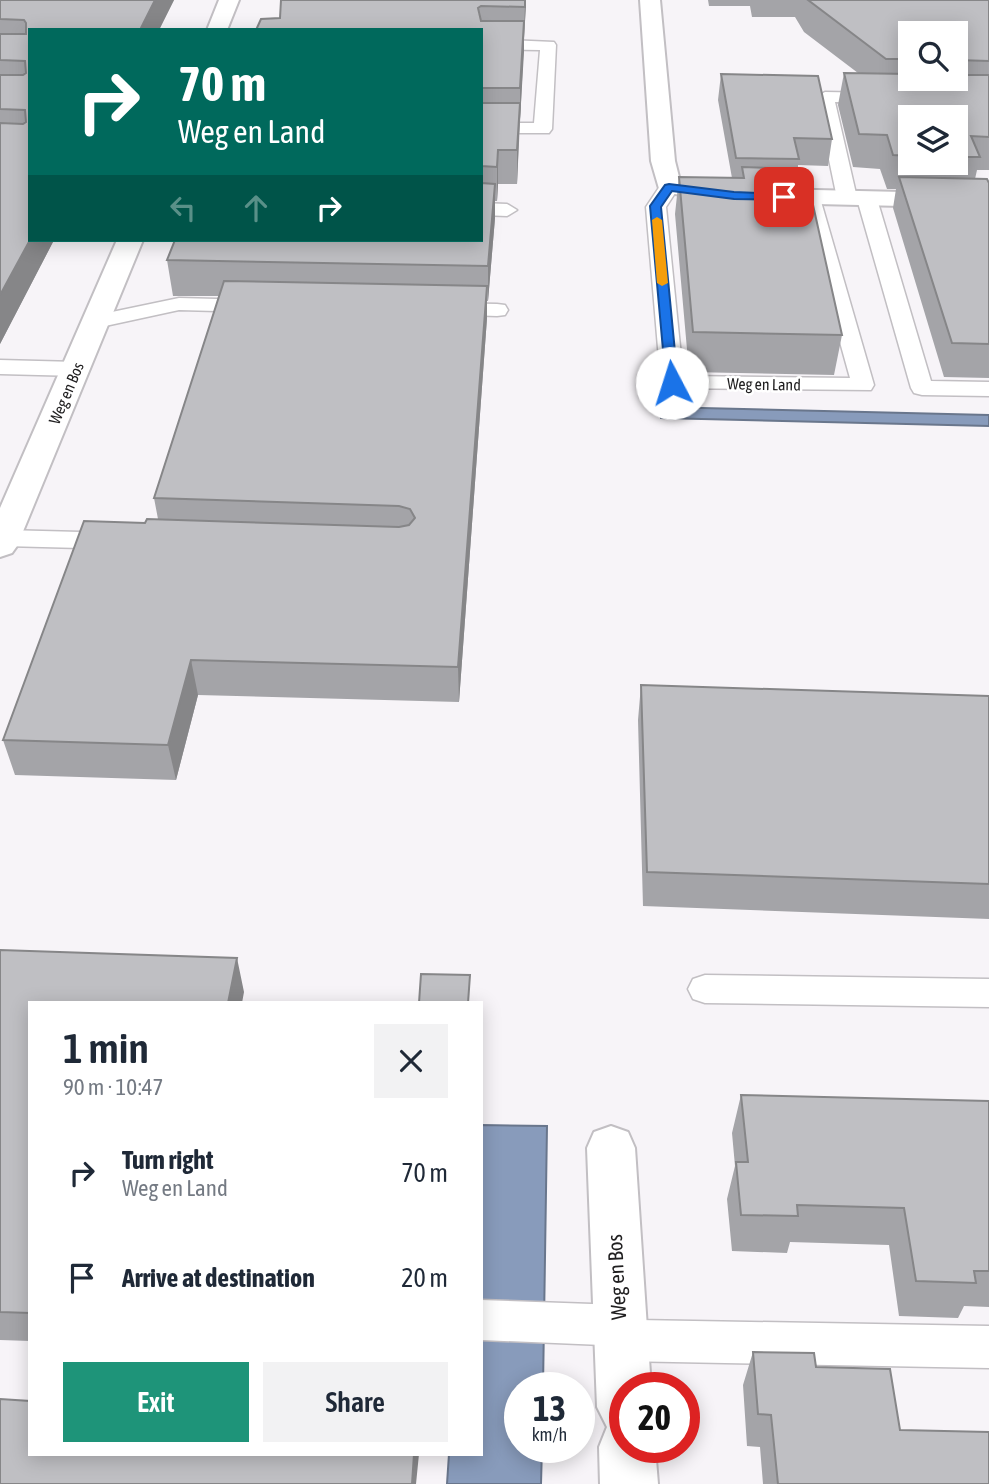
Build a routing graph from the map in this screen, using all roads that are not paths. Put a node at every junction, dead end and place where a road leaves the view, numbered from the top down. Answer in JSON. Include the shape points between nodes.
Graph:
{"nodes":[{"id":1,"x":229,"y":0,"type":"edge"},
{"id":2,"x":650,"y":0,"type":"edge"},
{"id":3,"x":218,"y":28,"type":"edge"},
{"id":4,"x":483,"y":44,"type":"edge"},
{"id":5,"x":903,"y":99,"type":"edge"},
{"id":6,"x":483,"y":128,"type":"edge"},
{"id":7,"x":669,"y":187,"type":"junction"},
{"id":8,"x":810,"y":198,"type":"junction"},
{"id":9,"x":857,"y":199,"type":"junction"},
{"id":10,"x":989,"y":201,"type":"edge"},
{"id":11,"x":483,"y":209,"type":"edge"},
{"id":12,"x":507,"y":210,"type":"dead end"},
{"id":13,"x":129,"y":242,"type":"edge"},
{"id":14,"x":275,"y":306,"type":"edge"},
{"id":15,"x":428,"y":309,"type":"edge"},
{"id":16,"x":497,"y":310,"type":"dead end"},
{"id":17,"x":96,"y":323,"type":"junction"},
{"id":18,"x":0,"y":367,"type":"edge"},
{"id":19,"x":77,"y":369,"type":"junction"},
{"id":20,"x":989,"y":389,"type":"edge"},
{"id":21,"x":138,"y":541,"type":"edge"},
{"id":22,"x":2,"y":542,"type":"edge"},
{"id":23,"x":705,"y":989,"type":"dead end"},
{"id":24,"x":989,"y":993,"type":"edge"},
{"id":25,"x":611,"y":1148,"type":"dead end"},
{"id":26,"x":483,"y":1320,"type":"edge"},
{"id":27,"x":620,"y":1332,"type":"junction"},
{"id":28,"x":989,"y":1347,"type":"edge"},
{"id":29,"x":623,"y":1372,"type":"edge"},
{"id":30,"x":628,"y":1463,"type":"edge"},
{"id":31,"x":629,"y":1484,"type":"edge"}],
"edges":[{"from":1,"to":3,"type":"street"},
{"from":2,"to":7,"type":"street"},
{"from":4,"to":6,"type":"lane","via":[[548,45],[543,129]]},
{"from":5,"to":9,"type":"lane","via":[[825,97]]},
{"from":7,"to":8,"type":"street"},
{"from":7,"to":8,"type":"lane","name":"Weg en Land","via":[[656,206],[672,383],[863,385]]},
{"from":8,"to":9,"type":"street"},
{"from":9,"to":10,"type":"street"},
{"from":9,"to":20,"type":"lane","via":[[922,388]]},
{"from":11,"to":12,"type":"lane"},
{"from":13,"to":17,"type":"street","name":"Weg en Bos"},
{"from":14,"to":17,"type":"lane","via":[[179,304]]},
{"from":15,"to":16,"type":"lane"},
{"from":17,"to":19,"type":"street","name":"Weg en Bos"},
{"from":18,"to":19,"type":"lane"},
{"from":19,"to":22,"type":"street","name":"Weg en Bos"},
{"from":21,"to":22,"type":"lane"},
{"from":23,"to":24,"type":"lane"},
{"from":25,"to":27,"type":"street","name":"Weg en Bos"},
{"from":26,"to":27,"type":"lane"},
{"from":27,"to":28,"type":"lane"},
{"from":27,"to":29,"type":"street","name":"Weg en Bos"},
{"from":30,"to":31,"type":"street"}]}
